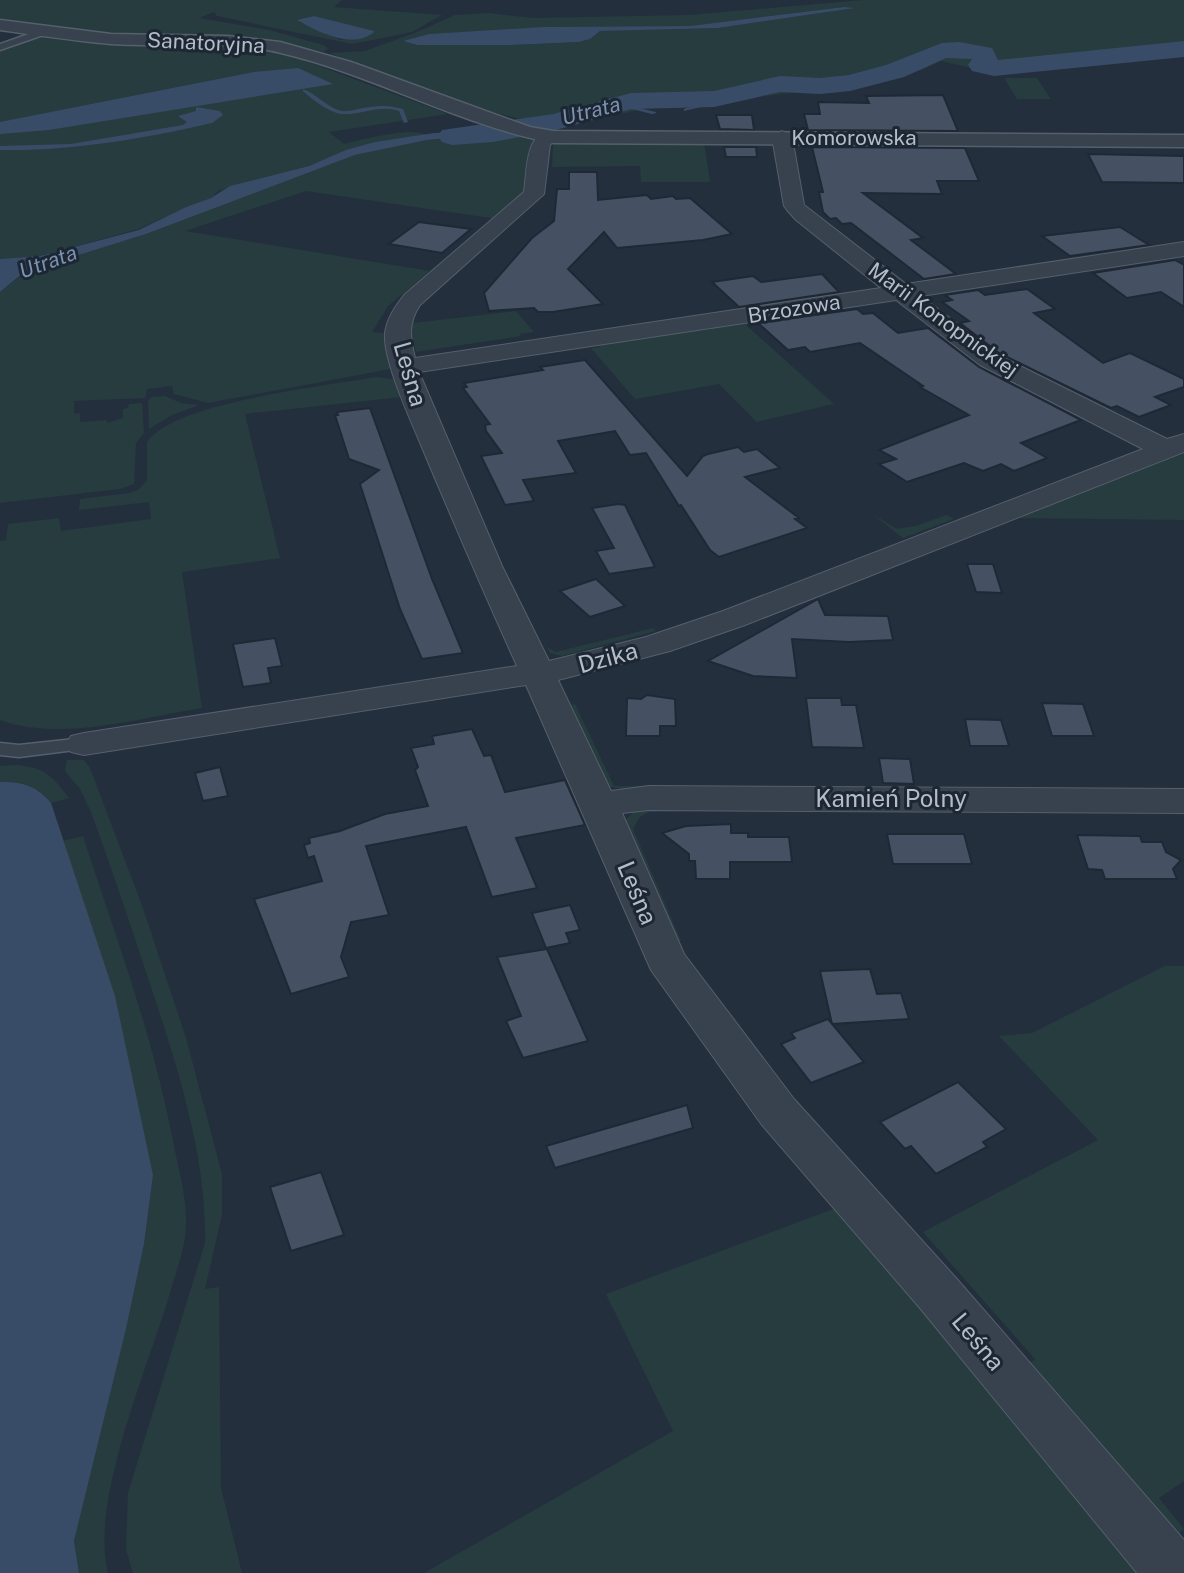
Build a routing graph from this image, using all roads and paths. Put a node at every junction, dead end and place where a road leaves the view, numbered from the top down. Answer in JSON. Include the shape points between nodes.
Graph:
{"nodes":[{"id":1,"x":0,"y":25,"type":"edge"},
{"id":2,"x":46,"y":31,"type":"junction"},
{"id":3,"x":0,"y":38,"type":"edge"},
{"id":4,"x":18,"y":42,"type":"junction"},
{"id":5,"x":0,"y":47,"type":"edge"},
{"id":6,"x":518,"y":129,"type":"joint"},
{"id":7,"x":547,"y":137,"type":"junction"},
{"id":8,"x":782,"y":137,"type":"junction"},
{"id":9,"x":1184,"y":141,"type":"edge"},
{"id":10,"x":1184,"y":249,"type":"edge"},
{"id":11,"x":901,"y":292,"type":"junction"},
{"id":12,"x":404,"y":366,"type":"junction"},
{"id":13,"x":1175,"y":445,"type":"edge"},
{"id":14,"x":537,"y":672,"type":"junction"},
{"id":15,"x":84,"y":744,"type":"joint"},
{"id":16,"x":0,"y":749,"type":"edge"},
{"id":17,"x":1184,"y":801,"type":"edge"},
{"id":18,"x":599,"y":804,"type":"junction"},
{"id":19,"x":1174,"y":1573,"type":"edge"}],
"edges":[{"from":1,"to":2,"type":"street","name":"Sanatoryjna"},
{"from":2,"to":4,"type":"lane"},
{"from":2,"to":6,"type":"street","name":"Sanatoryjna","via":[[280,47]]},
{"from":3,"to":4,"type":"lane"},
{"from":4,"to":5,"type":"lane"},
{"from":6,"to":7,"type":"street","name":"Komorowska"},
{"from":7,"to":8,"type":"street","name":"Komorowska"},
{"from":7,"to":12,"type":"street","name":"Leśna","via":[[541,144],[532,197],[406,307],[397,330]]},
{"from":8,"to":9,"type":"street","name":"Komorowska"},
{"from":8,"to":11,"type":"street","name":"Marii Konopnickiej","via":[[797,210]]},
{"from":10,"to":11,"type":"street","name":"Brzozowa"},
{"from":11,"to":12,"type":"street","name":"Brzozowa"},
{"from":11,"to":13,"type":"street","name":"Marii Konopnickiej","via":[[1000,367]]},
{"from":12,"to":14,"type":"street","name":"Leśna","via":[[425,424]]},
{"from":13,"to":14,"type":"street","name":"Dzika","via":[[728,620],[602,660]]},
{"from":14,"to":15,"type":"street","name":"Dzika"},
{"from":14,"to":18,"type":"street","name":"Leśna"},
{"from":15,"to":16,"type":"lane","name":"Dzika"},
{"from":17,"to":18,"type":"street","name":"Kamień Polny","via":[[661,798]]},
{"from":18,"to":19,"type":"street","name":"Leśna","via":[[660,949],[694,1000],[778,1112]]}]}
